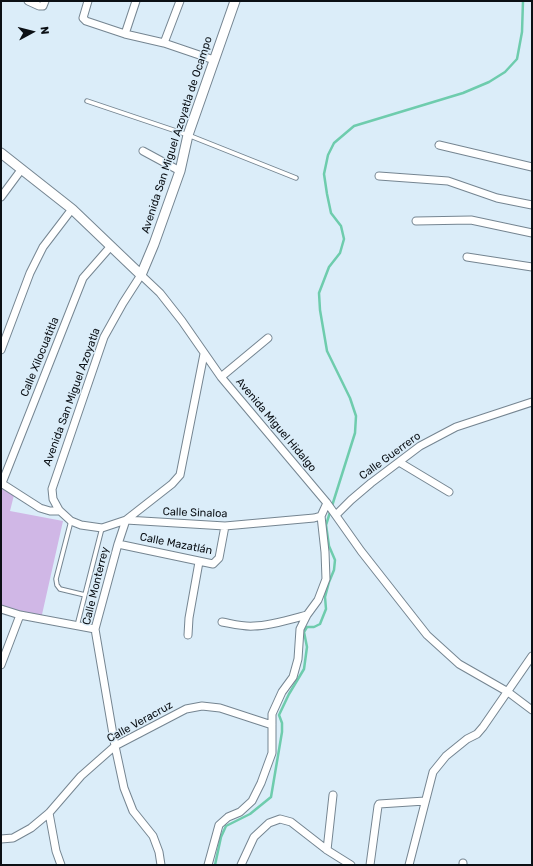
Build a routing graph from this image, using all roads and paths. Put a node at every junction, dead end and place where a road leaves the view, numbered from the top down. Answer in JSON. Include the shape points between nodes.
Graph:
{"nodes":[{"id":1,"x":28,"y":1,"type":"edge"},
{"id":2,"x":45,"y":1,"type":"edge"},
{"id":3,"x":88,"y":1,"type":"edge"},
{"id":4,"x":136,"y":1,"type":"edge"},
{"id":5,"x":180,"y":1,"type":"edge"},
{"id":6,"x":234,"y":1,"type":"edge"},
{"id":7,"x":125,"y":34,"type":"junction"},
{"id":8,"x":164,"y":43,"type":"junction"},
{"id":9,"x":214,"y":60,"type":"junction"},
{"id":10,"x":87,"y":101,"type":"dead end"},
{"id":11,"x":188,"y":135,"type":"junction"},
{"id":12,"x":439,"y":145,"type":"dead end"},
{"id":13,"x":143,"y":151,"type":"dead end"},
{"id":14,"x":1,"y":153,"type":"edge"},
{"id":15,"x":532,"y":167,"type":"edge"},
{"id":16,"x":21,"y":170,"type":"junction"},
{"id":17,"x":180,"y":171,"type":"junction"},
{"id":18,"x":379,"y":176,"type":"dead end"},
{"id":19,"x":296,"y":178,"type":"dead end"},
{"id":20,"x":1,"y":197,"type":"edge"},
{"id":21,"x":532,"y":205,"type":"edge"},
{"id":22,"x":72,"y":209,"type":"junction"},
{"id":23,"x":416,"y":221,"type":"dead end"},
{"id":24,"x":532,"y":233,"type":"edge"},
{"id":25,"x":111,"y":246,"type":"junction"},
{"id":26,"x":467,"y":257,"type":"dead end"},
{"id":27,"x":532,"y":267,"type":"edge"},
{"id":28,"x":141,"y":275,"type":"junction"},
{"id":29,"x":268,"y":338,"type":"dead end"},
{"id":30,"x":1,"y":350,"type":"edge"},
{"id":31,"x":204,"y":354,"type":"junction"},
{"id":32,"x":221,"y":377,"type":"junction"},
{"id":33,"x":532,"y":402,"type":"edge"},
{"id":34,"x":399,"y":462,"type":"junction"},
{"id":35,"x":1,"y":483,"type":"edge"},
{"id":36,"x":449,"y":492,"type":"dead end"},
{"id":37,"x":327,"y":503,"type":"junction"},
{"id":38,"x":60,"y":510,"type":"junction"},
{"id":39,"x":336,"y":515,"type":"junction"},
{"id":40,"x":321,"y":516,"type":"junction"},
{"id":41,"x":126,"y":520,"type":"junction"},
{"id":42,"x":71,"y":521,"type":"junction"},
{"id":43,"x":225,"y":526,"type":"junction"},
{"id":44,"x":102,"y":528,"type":"junction"},
{"id":45,"x":118,"y":544,"type":"junction"},
{"id":46,"x":199,"y":562,"type":"junction"},
{"id":47,"x":85,"y":595,"type":"junction"},
{"id":48,"x":1,"y":609,"type":"edge"},
{"id":49,"x":20,"y":615,"type":"junction"},
{"id":50,"x":307,"y":615,"type":"junction"},
{"id":51,"x":222,"y":622,"type":"dead end"},
{"id":52,"x":77,"y":626,"type":"junction"},
{"id":53,"x":95,"y":629,"type":"junction"},
{"id":54,"x":188,"y":635,"type":"dead end"},
{"id":55,"x":532,"y":656,"type":"edge"},
{"id":56,"x":1,"y":665,"type":"edge"},
{"id":57,"x":508,"y":692,"type":"junction"},
{"id":58,"x":532,"y":710,"type":"edge"},
{"id":59,"x":272,"y":725,"type":"junction"},
{"id":60,"x":115,"y":746,"type":"junction"},
{"id":61,"x":333,"y":795,"type":"dead end"},
{"id":62,"x":425,"y":801,"type":"junction"},
{"id":63,"x":49,"y":813,"type":"junction"},
{"id":64,"x":1,"y":839,"type":"edge"},
{"id":65,"x":327,"y":850,"type":"junction"},
{"id":66,"x":61,"y":865,"type":"edge"},
{"id":67,"x":161,"y":865,"type":"edge"},
{"id":68,"x":208,"y":865,"type":"edge"},
{"id":69,"x":241,"y":865,"type":"edge"},
{"id":70,"x":351,"y":865,"type":"edge"},
{"id":71,"x":370,"y":865,"type":"edge"},
{"id":72,"x":409,"y":865,"type":"edge"}],
"edges":[{"from":1,"to":2,"type":"street","via":[[43,6]]},
{"from":3,"to":7,"type":"street","via":[[83,18],[86,21]]},
{"from":4,"to":7,"type":"street"},
{"from":5,"to":8,"type":"street"},
{"from":6,"to":9,"type":"street","name":"Avenida San Miguel Azoyatla de Ocampo"},
{"from":7,"to":8,"type":"street"},
{"from":8,"to":9,"type":"street"},
{"from":9,"to":11,"type":"street","name":"Avenida San Miguel Azoyatla de Ocampo"},
{"from":10,"to":11,"type":"lane"},
{"from":11,"to":17,"type":"street","name":"Avenida San Miguel Azoyatla de Ocampo"},
{"from":11,"to":19,"type":"lane"},
{"from":12,"to":15,"type":"street"},
{"from":13,"to":17,"type":"street"},
{"from":14,"to":16,"type":"street","name":"Avenida Miguel Hidalgo"},
{"from":16,"to":20,"type":"street"},
{"from":16,"to":22,"type":"street","name":"Avenida Miguel Hidalgo"},
{"from":17,"to":28,"type":"street","name":"Avenida San Miguel Azoyatla de Ocampo"},
{"from":18,"to":21,"type":"street","via":[[448,181],[497,198]]},
{"from":22,"to":25,"type":"street","name":"Avenida Miguel Hidalgo"},
{"from":22,"to":30,"type":"street","via":[[43,247],[30,273]]},
{"from":23,"to":24,"type":"street","via":[[471,220]]},
{"from":25,"to":28,"type":"street","name":"Avenida Miguel Hidalgo"},
{"from":25,"to":35,"type":"street","name":"Calle Xilocuatitla","via":[[83,278]]},
{"from":26,"to":27,"type":"street"},
{"from":28,"to":31,"type":"street","name":"Avenida Miguel Hidalgo","via":[[182,321]]},
{"from":28,"to":38,"type":"street","name":"Avenida San Miguel Azoyatla","via":[[104,337],[52,489],[53,499]]},
{"from":29,"to":32,"type":"street"},
{"from":31,"to":32,"type":"street","name":"Avenida Miguel Hidalgo"},
{"from":31,"to":41,"type":"street","via":[[180,475]]},
{"from":32,"to":37,"type":"street","name":"Avenida Miguel Hidalgo"},
{"from":33,"to":34,"type":"street","name":"Calle Guerrero","via":[[456,427],[420,446]]},
{"from":34,"to":36,"type":"street"},
{"from":34,"to":39,"type":"street","name":"Calle Guerrero"},
{"from":35,"to":38,"type":"street","via":[[40,508]]},
{"from":37,"to":39,"type":"street","name":"Avenida Miguel Hidalgo"},
{"from":37,"to":40,"type":"street"},
{"from":38,"to":42,"type":"street","name":"Calle Sinaloa"},
{"from":39,"to":57,"type":"street","name":"Avenida Miguel Hidalgo","via":[[427,635],[460,664]]},
{"from":40,"to":43,"type":"street","name":"Calle Sinaloa"},
{"from":40,"to":50,"type":"street","via":[[326,579],[318,600]]},
{"from":41,"to":43,"type":"street","name":"Calle Sinaloa"},
{"from":41,"to":44,"type":"street","name":"Calle Sinaloa"},
{"from":41,"to":45,"type":"street","name":"Calle Monterrey"},
{"from":42,"to":44,"type":"street","name":"Calle Sinaloa"},
{"from":42,"to":47,"type":"lane","via":[[56,585],[60,589]]},
{"from":43,"to":46,"type":"street","name":"Calle Mazatlán","via":[[219,558],[213,564]]},
{"from":44,"to":47,"type":"lane"},
{"from":45,"to":46,"type":"street","name":"Calle Mazatlán"},
{"from":45,"to":53,"type":"street","name":"Calle Monterrey"},
{"from":46,"to":54,"type":"street"},
{"from":47,"to":52,"type":"lane"},
{"from":48,"to":49,"type":"street"},
{"from":49,"to":52,"type":"street"},
{"from":49,"to":56,"type":"street"},
{"from":50,"to":51,"type":"street","via":[[255,626]]},
{"from":50,"to":59,"type":"street","via":[[300,629],[298,659],[293,677],[275,705]]},
{"from":52,"to":53,"type":"street"},
{"from":53,"to":60,"type":"street","name":"Calle Monterrey"},
{"from":55,"to":57,"type":"street"},
{"from":57,"to":58,"type":"street","name":"Avenida Miguel Hidalgo"},
{"from":57,"to":62,"type":"street","via":[[477,734],[446,756],[434,772]]},
{"from":59,"to":60,"type":"street","name":"Calle Veracruz","via":[[220,708],[202,706],[186,709]]},
{"from":59,"to":68,"type":"street","via":[[272,753],[261,783],[252,802],[219,825]]},
{"from":60,"to":63,"type":"street","name":"Calle Veracruz","via":[[81,776]]},
{"from":60,"to":67,"type":"street","name":"Calle Monterrey","via":[[124,788],[133,811],[153,836]]},
{"from":61,"to":65,"type":"street"},
{"from":62,"to":71,"type":"street","via":[[379,804]]},
{"from":62,"to":72,"type":"street"},
{"from":63,"to":64,"type":"street","name":"Calle Veracruz","via":[[31,828],[13,838]]},
{"from":63,"to":66,"type":"street"},
{"from":65,"to":69,"type":"street","via":[[291,822],[280,819],[269,823],[254,837]]},
{"from":65,"to":70,"type":"street"}]}
